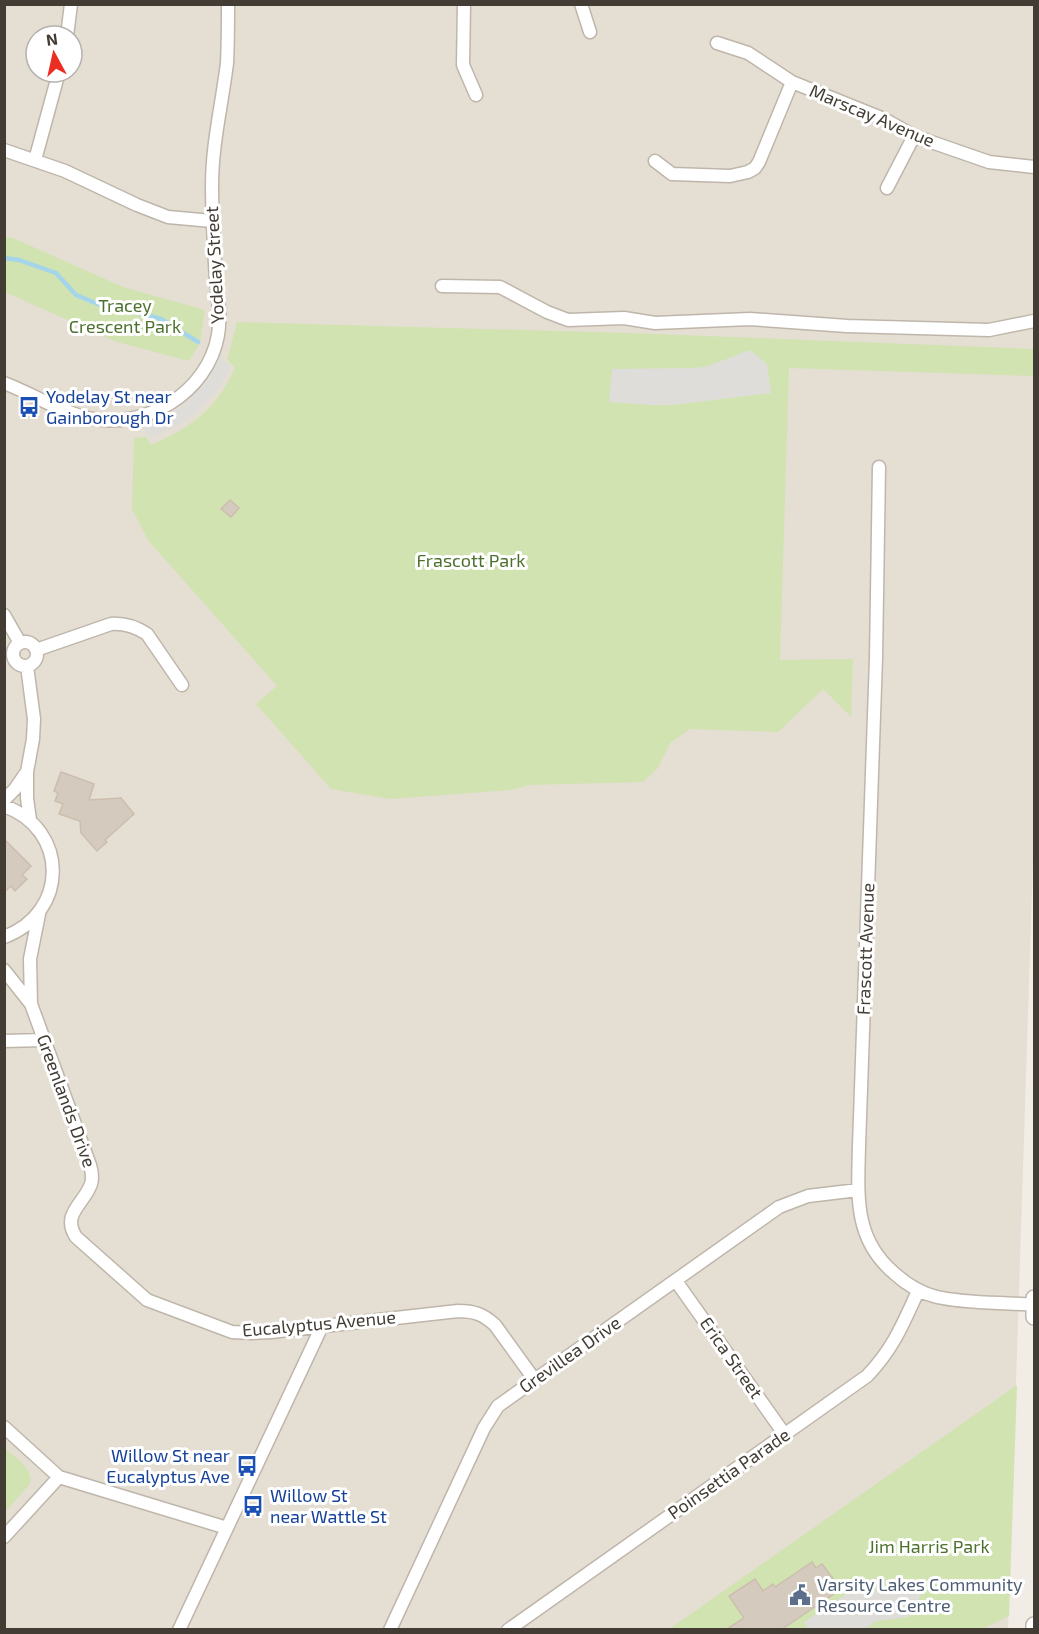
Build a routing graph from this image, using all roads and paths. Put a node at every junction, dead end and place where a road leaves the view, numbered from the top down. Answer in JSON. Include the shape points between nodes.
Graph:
{"nodes":[{"id":1,"x":71,"y":4,"type":"edge"},
{"id":2,"x":228,"y":4,"type":"edge"},
{"id":3,"x":464,"y":4,"type":"edge"},
{"id":4,"x":581,"y":4,"type":"edge"},
{"id":5,"x":68,"y":24,"type":"edge"},
{"id":6,"x":590,"y":32,"type":"dead end"},
{"id":7,"x":717,"y":43,"type":"dead end"},
{"id":8,"x":792,"y":82,"type":"junction"},
{"id":9,"x":56,"y":84,"type":"edge"},
{"id":10,"x":476,"y":95,"type":"dead end"},
{"id":11,"x":914,"y":136,"type":"junction"},
{"id":12,"x":4,"y":150,"type":"edge"},
{"id":13,"x":35,"y":160,"type":"junction"},
{"id":14,"x":655,"y":161,"type":"dead end"},
{"id":15,"x":1035,"y":167,"type":"edge"},
{"id":16,"x":887,"y":188,"type":"dead end"},
{"id":17,"x":212,"y":221,"type":"junction"},
{"id":18,"x":442,"y":286,"type":"dead end"},
{"id":19,"x":1035,"y":321,"type":"edge"},
{"id":20,"x":4,"y":383,"type":"edge"},
{"id":21,"x":879,"y":467,"type":"dead end"},
{"id":22,"x":4,"y":615,"type":"edge"},
{"id":23,"x":20,"y":643,"type":"junction"},
{"id":24,"x":36,"y":650,"type":"junction"},
{"id":25,"x":27,"y":666,"type":"junction"},
{"id":26,"x":182,"y":685,"type":"dead end"},
{"id":27,"x":27,"y":772,"type":"junction"},
{"id":28,"x":4,"y":800,"type":"edge"},
{"id":29,"x":4,"y":806,"type":"edge"},
{"id":30,"x":30,"y":820,"type":"junction"},
{"id":31,"x":39,"y":914,"type":"junction"},
{"id":32,"x":4,"y":937,"type":"edge"},
{"id":33,"x":4,"y":970,"type":"edge"},
{"id":34,"x":31,"y":1004,"type":"junction"},
{"id":35,"x":44,"y":1040,"type":"junction"},
{"id":36,"x":4,"y":1041,"type":"edge"},
{"id":37,"x":858,"y":1190,"type":"junction"},
{"id":38,"x":70,"y":1229,"type":"joint"},
{"id":39,"x":676,"y":1281,"type":"junction"},
{"id":40,"x":918,"y":1291,"type":"junction"},
{"id":41,"x":1034,"y":1307,"type":"edge"},
{"id":42,"x":322,"y":1326,"type":"junction"},
{"id":43,"x":534,"y":1379,"type":"junction"},
{"id":44,"x":4,"y":1427,"type":"edge"},
{"id":45,"x":785,"y":1434,"type":"junction"},
{"id":46,"x":59,"y":1477,"type":"junction"},
{"id":47,"x":227,"y":1528,"type":"junction"},
{"id":48,"x":4,"y":1537,"type":"edge"},
{"id":49,"x":179,"y":1629,"type":"edge"},
{"id":50,"x":390,"y":1629,"type":"edge"},
{"id":51,"x":508,"y":1629,"type":"edge"}],
"edges":[{"from":1,"to":5,"type":"street"},
{"from":2,"to":17,"type":"street","name":"Yodelay Street","via":[[226,64],[213,159]]},
{"from":3,"to":10,"type":"street","via":[[463,65]]},
{"from":4,"to":6,"type":"street"},
{"from":7,"to":8,"type":"street","name":"Marscay Avenue","via":[[748,53]]},
{"from":8,"to":11,"type":"street","name":"Marscay Avenue","via":[[884,118]]},
{"from":8,"to":14,"type":"street","via":[[755,168],[730,176],[672,174]]},
{"from":9,"to":13,"type":"street"},
{"from":11,"to":15,"type":"street","name":"Marscay Avenue","via":[[989,162]]},
{"from":11,"to":16,"type":"street"},
{"from":12,"to":13,"type":"street"},
{"from":13,"to":17,"type":"street","via":[[168,217]]},
{"from":17,"to":20,"type":"street","name":"Yodelay Street","via":[[218,336],[196,382],[172,403],[142,416],[106,421],[70,414]]},
{"from":18,"to":19,"type":"street","via":[[500,288],[568,320],[624,318],[654,323],[750,319],[972,330]]},
{"from":21,"to":37,"type":"street","name":"Frascott Avenue"},
{"from":22,"to":23,"type":"street"},
{"from":23,"to":24,"type":"street","via":[[28,642]]},
{"from":23,"to":25,"type":"street","via":[[14,659]]},
{"from":24,"to":25,"type":"street","via":[[36,660]]},
{"from":24,"to":26,"type":"street","via":[[121,624],[147,634]]},
{"from":25,"to":27,"type":"street","via":[[34,719]]},
{"from":27,"to":28,"type":"street"},
{"from":27,"to":30,"type":"street"},
{"from":29,"to":30,"type":"street"},
{"from":30,"to":31,"type":"street","name":"Greenlands Drive","via":[[47,842],[53,869],[51,888]]},
{"from":31,"to":32,"type":"street"},
{"from":31,"to":34,"type":"street","name":"Greenlands Drive","via":[[30,958]]},
{"from":33,"to":34,"type":"street","name":"Greenlands Drive"},
{"from":34,"to":35,"type":"street","name":"Greenlands Drive"},
{"from":35,"to":36,"type":"street"},
{"from":35,"to":38,"type":"street","name":"Greenlands Drive","via":[[93,1175],[71,1218]]},
{"from":37,"to":39,"type":"street","name":"Grevillea Drive","via":[[808,1196],[779,1207]]},
{"from":37,"to":40,"type":"street","name":"Frascott Avenue","via":[[861,1222],[875,1254]]},
{"from":38,"to":42,"type":"street","name":"Eucalyptus Avenue","via":[[134,1290],[161,1307],[232,1332],[250,1334]]},
{"from":39,"to":43,"type":"street","name":"Grevillea Drive"},
{"from":39,"to":45,"type":"street","name":"Erica Street"},
{"from":40,"to":41,"type":"street","name":"Frascott Avenue","via":[[939,1297]]},
{"from":40,"to":45,"type":"street","name":"Poinsettia Parade","via":[[884,1359],[867,1376]]},
{"from":42,"to":43,"type":"street","name":"Eucalyptus Avenue","via":[[458,1311],[477,1313],[495,1325]]},
{"from":42,"to":47,"type":"street"},
{"from":43,"to":50,"type":"street","name":"Grevillea Drive","via":[[498,1406],[490,1417]]},
{"from":44,"to":46,"type":"street"},
{"from":45,"to":51,"type":"street","name":"Poinsettia Parade"},
{"from":46,"to":47,"type":"street"},
{"from":46,"to":48,"type":"street"},
{"from":47,"to":49,"type":"street"}]}
